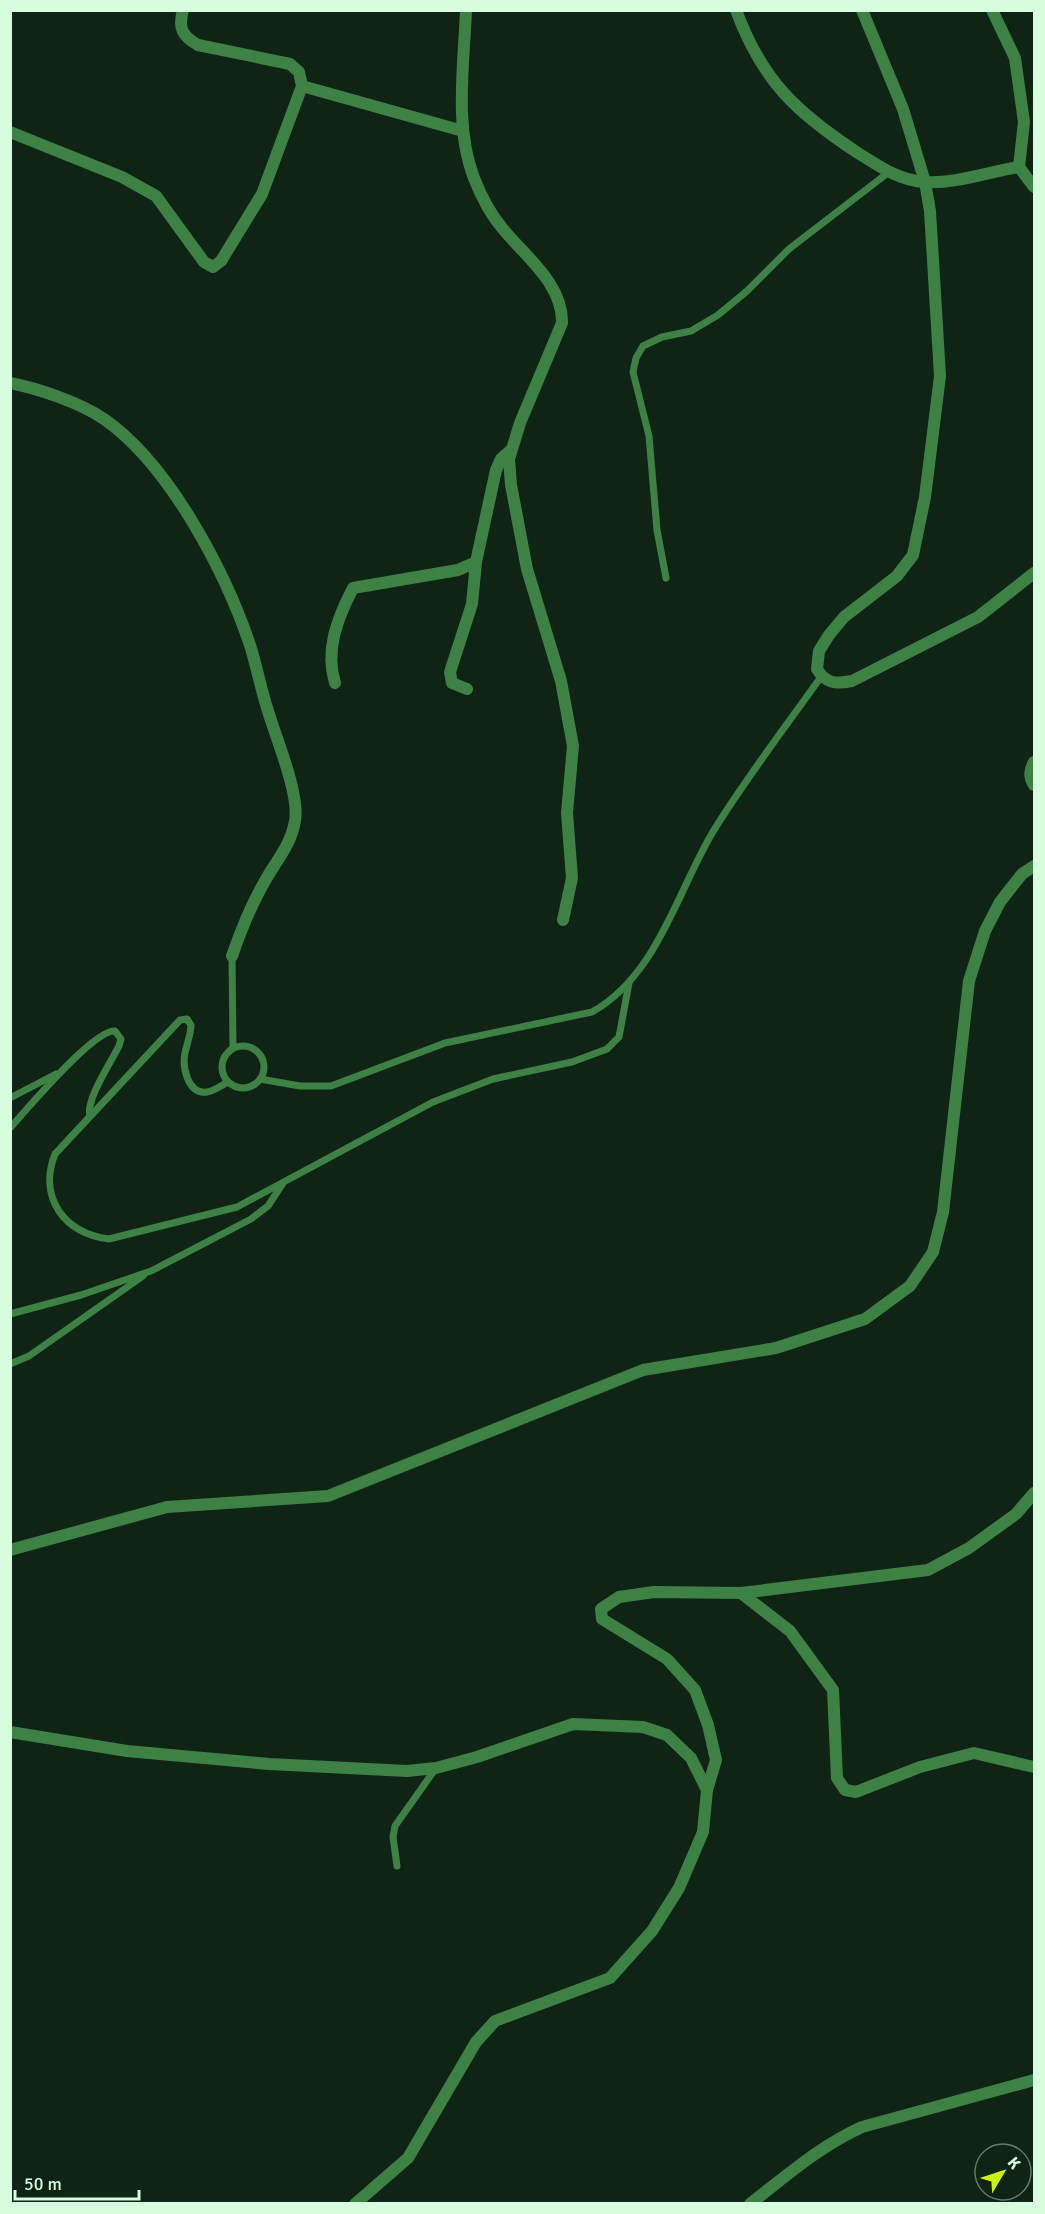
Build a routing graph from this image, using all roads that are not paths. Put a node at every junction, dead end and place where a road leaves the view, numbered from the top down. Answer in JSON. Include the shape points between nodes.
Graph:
{"nodes":[{"id":1,"x":183,"y":10,"type":"edge"},
{"id":2,"x":466,"y":10,"type":"edge"},
{"id":3,"x":736,"y":10,"type":"edge"},
{"id":4,"x":862,"y":10,"type":"edge"},
{"id":5,"x":992,"y":10,"type":"edge"},
{"id":6,"x":302,"y":86,"type":"junction"},
{"id":7,"x":464,"y":131,"type":"junction"},
{"id":8,"x":10,"y":132,"type":"edge"},
{"id":9,"x":1019,"y":167,"type":"junction"},
{"id":10,"x":889,"y":172,"type":"junction"},
{"id":11,"x":925,"y":182,"type":"junction"},
{"id":12,"x":1035,"y":187,"type":"edge"},
{"id":13,"x":10,"y":383,"type":"edge"},
{"id":14,"x":511,"y":450,"type":"junction"},
{"id":15,"x":476,"y":562,"type":"junction"},
{"id":16,"x":1035,"y":573,"type":"edge"},
{"id":17,"x":666,"y":578,"type":"dead end"},
{"id":18,"x":822,"y":677,"type":"junction"},
{"id":19,"x":335,"y":683,"type":"dead end"},
{"id":20,"x":467,"y":690,"type":"dead end"},
{"id":21,"x":1035,"y":762,"type":"edge"},
{"id":22,"x":1035,"y":786,"type":"edge"},
{"id":23,"x":1035,"y":866,"type":"edge"},
{"id":24,"x":563,"y":920,"type":"dead end"},
{"id":25,"x":232,"y":956,"type":"joint"},
{"id":26,"x":629,"y":983,"type":"junction"},
{"id":27,"x":233,"y":1048,"type":"junction"},
{"id":28,"x":61,"y":1071,"type":"junction"},
{"id":29,"x":260,"y":1079,"type":"junction"},
{"id":30,"x":228,"y":1082,"type":"junction"},
{"id":31,"x":10,"y":1098,"type":"edge"},
{"id":32,"x":90,"y":1116,"type":"junction"},
{"id":33,"x":10,"y":1128,"type":"edge"},
{"id":34,"x":284,"y":1183,"type":"junction"},
{"id":35,"x":150,"y":1271,"type":"junction"},
{"id":36,"x":10,"y":1314,"type":"edge"},
{"id":37,"x":10,"y":1364,"type":"edge"},
{"id":38,"x":1035,"y":1493,"type":"edge"},
{"id":39,"x":10,"y":1550,"type":"edge"},
{"id":40,"x":741,"y":1593,"type":"junction"},
{"id":41,"x":10,"y":1732,"type":"edge"},
{"id":42,"x":1035,"y":1767,"type":"edge"},
{"id":43,"x":436,"y":1768,"type":"junction"},
{"id":44,"x":707,"y":1790,"type":"junction"},
{"id":45,"x":396,"y":1866,"type":"dead end"},
{"id":46,"x":1035,"y":2080,"type":"edge"},
{"id":47,"x":355,"y":2204,"type":"edge"},
{"id":48,"x":750,"y":2204,"type":"edge"}],
"edges":[{"from":1,"to":6,"type":"street","via":[[180,23],[186,38],[198,45],[290,64],[299,72]]},
{"from":2,"to":7,"type":"street"},
{"from":3,"to":10,"type":"street","via":[[759,62],[797,108]]},
{"from":4,"to":11,"type":"street","via":[[903,109]]},
{"from":5,"to":9,"type":"street","via":[[1015,58],[1024,122]]},
{"from":6,"to":7,"type":"street"},
{"from":6,"to":8,"type":"street","via":[[262,194],[221,261],[213,267],[204,262],[156,196],[122,177]]},
{"from":7,"to":14,"type":"street","via":[[473,176],[488,209],[545,277],[562,309],[562,323]]},
{"from":9,"to":11,"type":"street"},
{"from":9,"to":12,"type":"street"},
{"from":10,"to":11,"type":"street"},
{"from":10,"to":17,"type":"lane","via":[[789,249],[718,315],[692,331],[644,346],[636,358],[633,372],[649,436],[657,530]]},
{"from":11,"to":18,"type":"street","via":[[940,376],[925,497],[913,555],[897,576],[844,617],[829,635],[817,660]]},
{"from":13,"to":25,"type":"street","via":[[71,403],[103,419],[156,471],[178,497],[197,530],[250,645],[292,789],[296,819],[288,847],[265,881]]},
{"from":14,"to":15,"type":"street","via":[[496,470]]},
{"from":14,"to":24,"type":"street","via":[[511,485],[527,569],[561,681],[573,746],[567,813],[572,878]]},
{"from":15,"to":19,"type":"street","via":[[458,570],[353,588],[333,642],[329,664]]},
{"from":15,"to":20,"type":"street","via":[[472,604],[450,672],[453,683]]},
{"from":16,"to":18,"type":"street","via":[[978,617],[852,681],[837,684]]},
{"from":18,"to":26,"type":"lane","via":[[714,832],[660,936]]},
{"from":21,"to":22,"type":"street","via":[[1030,778]]},
{"from":23,"to":39,"type":"street","via":[[1022,874],[1000,902],[969,981],[943,1212],[933,1252],[910,1286],[865,1320],[776,1348],[643,1370],[328,1496],[167,1507]]},
{"from":25,"to":27,"type":"lane"},
{"from":26,"to":29,"type":"lane","via":[[612,1001],[592,1012],[446,1043],[331,1086],[300,1086]]},
{"from":26,"to":34,"type":"lane","via":[[619,1037],[607,1050],[572,1062],[493,1079],[433,1102]]},
{"from":27,"to":29,"type":"lane","via":[[250,1047],[259,1053],[263,1063]]},
{"from":27,"to":30,"type":"lane","via":[[225,1055],[222,1066]]},
{"from":28,"to":31,"type":"lane"},
{"from":28,"to":32,"type":"lane","via":[[104,1033],[109,1030],[119,1034],[119,1046],[87,1109]]},
{"from":28,"to":33,"type":"lane"},
{"from":29,"to":30,"type":"lane","via":[[244,1088]]},
{"from":30,"to":32,"type":"lane","via":[[206,1093],[192,1085],[186,1076],[184,1055],[191,1025],[183,1018]]},
{"from":32,"to":34,"type":"lane","via":[[55,1154],[49,1169],[50,1191],[58,1210],[74,1228],[90,1237],[119,1237],[202,1217],[237,1207]]},
{"from":34,"to":35,"type":"lane","via":[[268,1206],[251,1219]]},
{"from":35,"to":36,"type":"lane"},
{"from":35,"to":37,"type":"lane","via":[[29,1356]]},
{"from":38,"to":40,"type":"street","via":[[1016,1514],[969,1548],[928,1570]]},
{"from":40,"to":42,"type":"street","via":[[790,1631],[833,1689],[837,1778],[845,1790],[856,1792],[920,1767],[974,1753]]},
{"from":40,"to":44,"type":"street","via":[[654,1592],[619,1597],[602,1609],[602,1619],[667,1659],[695,1690],[716,1760]]},
{"from":41,"to":43,"type":"street","via":[[127,1751],[269,1764],[407,1771]]},
{"from":43,"to":44,"type":"street","via":[[573,1724],[644,1727],[667,1735],[691,1758]]},
{"from":43,"to":45,"type":"lane","via":[[395,1826]]},
{"from":44,"to":47,"type":"street","via":[[703,1832],[679,1888],[652,1931],[610,1977],[495,2021],[476,2043],[408,2158]]},
{"from":46,"to":48,"type":"street","via":[[855,2131],[810,2157]]}]}
